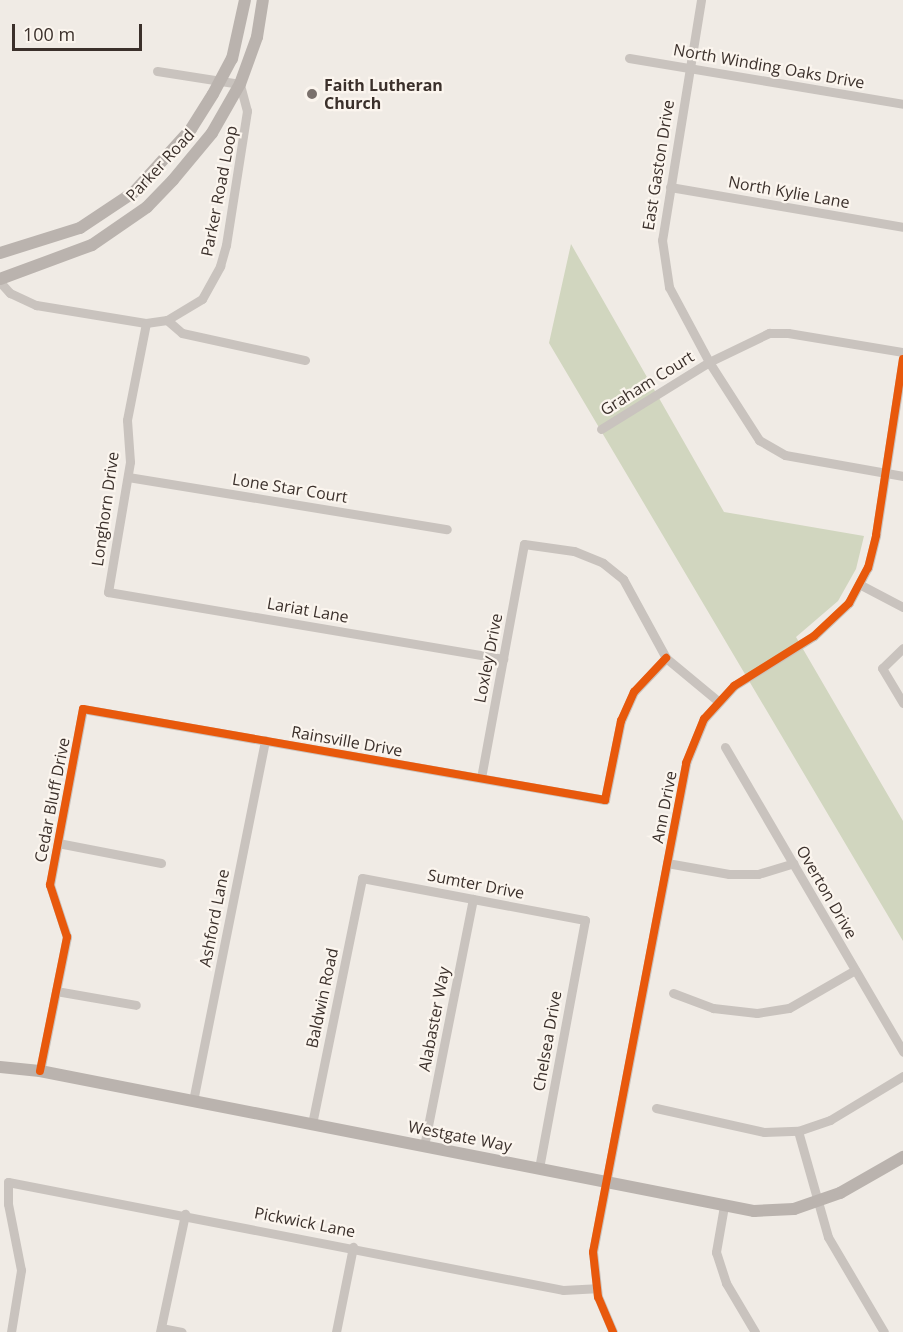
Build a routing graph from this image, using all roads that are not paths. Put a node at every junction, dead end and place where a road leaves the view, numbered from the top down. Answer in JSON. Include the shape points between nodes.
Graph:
{"nodes":[{"id":1,"x":245,"y":0,"type":"edge"},
{"id":2,"x":263,"y":0,"type":"edge"},
{"id":3,"x":701,"y":0,"type":"edge"},
{"id":4,"x":629,"y":58,"type":"dead end"},
{"id":5,"x":689,"y":67,"type":"junction"},
{"id":6,"x":157,"y":71,"type":"dead end"},
{"id":7,"x":220,"y":81,"type":"junction"},
{"id":8,"x":240,"y":84,"type":"junction"},
{"id":9,"x":903,"y":104,"type":"edge"},
{"id":10,"x":670,"y":187,"type":"junction"},
{"id":11,"x":903,"y":227,"type":"edge"},
{"id":12,"x":0,"y":253,"type":"edge"},
{"id":13,"x":0,"y":281,"type":"edge"},
{"id":14,"x":167,"y":320,"type":"junction"},
{"id":15,"x":146,"y":323,"type":"junction"},
{"id":16,"x":903,"y":352,"type":"edge"},
{"id":17,"x":903,"y":359,"type":"edge"},
{"id":18,"x":305,"y":360,"type":"dead end"},
{"id":19,"x":709,"y":362,"type":"junction"},
{"id":20,"x":601,"y":429,"type":"dead end"},
{"id":21,"x":885,"y":473,"type":"junction"},
{"id":22,"x":903,"y":476,"type":"edge"},
{"id":23,"x":128,"y":477,"type":"junction"},
{"id":24,"x":447,"y":529,"type":"dead end"},
{"id":25,"x":859,"y":584,"type":"junction"},
{"id":26,"x":108,"y":592,"type":"joint"},
{"id":27,"x":903,"y":607,"type":"edge"},
{"id":28,"x":903,"y":648,"type":"edge"},
{"id":29,"x":503,"y":658,"type":"junction"},
{"id":30,"x":666,"y":658,"type":"junction"},
{"id":31,"x":719,"y":702,"type":"junction"},
{"id":32,"x":903,"y":703,"type":"edge"},
{"id":33,"x":83,"y":709,"type":"joint"},
{"id":34,"x":265,"y":740,"type":"junction"},
{"id":35,"x":725,"y":747,"type":"dead end"},
{"id":36,"x":481,"y":778,"type":"junction"},
{"id":37,"x":58,"y":843,"type":"junction"},
{"id":38,"x":161,"y":863,"type":"dead end"},
{"id":39,"x":667,"y":863,"type":"junction"},
{"id":40,"x":793,"y":863,"type":"junction"},
{"id":41,"x":362,"y":878,"type":"joint"},
{"id":42,"x":473,"y":899,"type":"junction"},
{"id":43,"x":585,"y":920,"type":"joint"},
{"id":44,"x":855,"y":969,"type":"junction"},
{"id":45,"x":56,"y":991,"type":"junction"},
{"id":46,"x":673,"y":993,"type":"dead end"},
{"id":47,"x":136,"y":1005,"type":"dead end"},
{"id":48,"x":903,"y":1052,"type":"edge"},
{"id":49,"x":0,"y":1067,"type":"edge"},
{"id":50,"x":40,"y":1071,"type":"junction"},
{"id":51,"x":903,"y":1076,"type":"edge"},
{"id":52,"x":193,"y":1101,"type":"junction"},
{"id":53,"x":656,"y":1108,"type":"dead end"},
{"id":54,"x":312,"y":1124,"type":"junction"},
{"id":55,"x":798,"y":1131,"type":"junction"},
{"id":56,"x":424,"y":1146,"type":"junction"},
{"id":57,"x":903,"y":1157,"type":"edge"},
{"id":58,"x":539,"y":1168,"type":"junction"},
{"id":59,"x":606,"y":1181,"type":"junction"},
{"id":60,"x":817,"y":1201,"type":"junction"},
{"id":61,"x":724,"y":1206,"type":"junction"},
{"id":62,"x":185,"y":1214,"type":"junction"},
{"id":63,"x":353,"y":1247,"type":"junction"},
{"id":64,"x":596,"y":1288,"type":"junction"},
{"id":65,"x":160,"y":1330,"type":"edge"},
{"id":66,"x":10,"y":1332,"type":"edge"},
{"id":67,"x":182,"y":1332,"type":"edge"},
{"id":68,"x":336,"y":1332,"type":"edge"},
{"id":69,"x":613,"y":1332,"type":"edge"},
{"id":70,"x":755,"y":1332,"type":"edge"},
{"id":71,"x":884,"y":1332,"type":"edge"}],
"edges":[{"from":1,"to":7,"type":"street","name":"Parker Road","via":[[231,59]]},
{"from":2,"to":8,"type":"street","name":"Parker Road","via":[[257,37]]},
{"from":3,"to":5,"type":"street","name":"East Gaston Drive"},
{"from":4,"to":5,"type":"street","name":"North Winding Oaks Drive"},
{"from":5,"to":9,"type":"street","name":"North Winding Oaks Drive"},
{"from":5,"to":10,"type":"street","name":"East Gaston Drive"},
{"from":6,"to":7,"type":"street"},
{"from":7,"to":8,"type":"street"},
{"from":7,"to":12,"type":"street","name":"Parker Road","via":[[190,129],[134,192],[80,228]]},
{"from":8,"to":13,"type":"street","name":"Parker Road","via":[[212,133],[147,207],[92,245]]},
{"from":8,"to":14,"type":"street","name":"Parker Road Loop","via":[[248,118],[220,267],[202,299]]},
{"from":10,"to":11,"type":"street","name":"North Kylie Lane"},
{"from":10,"to":19,"type":"street","name":"East Gaston Drive","via":[[662,240],[664,268],[669,287]]},
{"from":13,"to":15,"type":"street","name":"Parker Road Loop","via":[[10,293],[36,305]]},
{"from":14,"to":15,"type":"street","name":"Parker Road Loop"},
{"from":14,"to":18,"type":"street","via":[[182,333]]},
{"from":15,"to":23,"type":"street","name":"Longhorn Drive","via":[[127,420]]},
{"from":16,"to":19,"type":"street","name":"Graham Court","via":[[779,332],[759,337]]},
{"from":17,"to":21,"type":"street","name":"Ann Drive"},
{"from":19,"to":20,"type":"street","name":"Graham Court"},
{"from":19,"to":21,"type":"street","name":"East Gaston Drive","via":[[759,440],[785,455]]},
{"from":21,"to":22,"type":"street","name":"East Gaston Drive"},
{"from":21,"to":25,"type":"street","name":"Ann Drive","via":[[876,535],[868,568]]},
{"from":23,"to":24,"type":"street","name":"Lone Star Court"},
{"from":23,"to":26,"type":"street","name":"Longhorn Drive"},
{"from":25,"to":27,"type":"street"},
{"from":25,"to":31,"type":"street","name":"Ann Drive","via":[[849,603],[814,636],[734,686]]},
{"from":26,"to":29,"type":"street","name":"Lariat Lane"},
{"from":28,"to":32,"type":"street","via":[[882,668]]},
{"from":29,"to":30,"type":"street","name":"Loxley Drive","via":[[524,544],[574,551],[603,563],[623,579]]},
{"from":29,"to":36,"type":"street","name":"Loxley Drive"},
{"from":30,"to":31,"type":"street"},
{"from":30,"to":36,"type":"street","name":"Rainsville Drive","via":[[634,692],[625,711],[605,800]]},
{"from":31,"to":39,"type":"street","name":"Ann Drive","via":[[704,718],[686,763]]},
{"from":33,"to":34,"type":"street","name":"Rainsville Drive"},
{"from":33,"to":37,"type":"street","name":"Cedar Bluff Drive"},
{"from":34,"to":36,"type":"street","name":"Rainsville Drive"},
{"from":34,"to":52,"type":"street","name":"Ashford Lane"},
{"from":35,"to":40,"type":"street","name":"Overton Drive"},
{"from":37,"to":38,"type":"street"},
{"from":37,"to":45,"type":"street","name":"Cedar Bluff Drive","via":[[50,885],[67,937]]},
{"from":39,"to":40,"type":"street","via":[[729,874],[758,874]]},
{"from":39,"to":59,"type":"street","name":"Ann Drive"},
{"from":40,"to":44,"type":"street","name":"Overton Drive"},
{"from":41,"to":42,"type":"street","name":"Sumter Drive"},
{"from":41,"to":54,"type":"street","name":"Baldwin Road"},
{"from":42,"to":43,"type":"street","name":"Sumter Drive"},
{"from":42,"to":56,"type":"street","name":"Alabaster Way"},
{"from":43,"to":58,"type":"street","name":"Chelsea Drive"},
{"from":44,"to":46,"type":"street","via":[[789,1008],[757,1013],[713,1008]]},
{"from":44,"to":48,"type":"street","name":"Overton Drive"},
{"from":45,"to":47,"type":"street"},
{"from":45,"to":50,"type":"street","name":"Cedar Bluff Drive"},
{"from":49,"to":50,"type":"street","name":"Westgate Way"},
{"from":50,"to":52,"type":"street","name":"Westgate Way"},
{"from":51,"to":55,"type":"street","via":[[830,1120]]},
{"from":52,"to":54,"type":"street","name":"Westgate Way"},
{"from":53,"to":55,"type":"street","via":[[764,1132]]},
{"from":54,"to":56,"type":"street","name":"Westgate Way"},
{"from":55,"to":60,"type":"street"},
{"from":56,"to":58,"type":"street","name":"Westgate Way"},
{"from":57,"to":60,"type":"street","name":"Westgate Way","via":[[840,1193]]},
{"from":58,"to":59,"type":"street","name":"Westgate Way"},
{"from":59,"to":61,"type":"street","name":"Westgate Way"},
{"from":59,"to":64,"type":"street","name":"Ann Drive","via":[[593,1252]]},
{"from":60,"to":61,"type":"street","name":"Westgate Way","via":[[794,1209],[754,1211]]},
{"from":60,"to":71,"type":"street","via":[[828,1237]]},
{"from":61,"to":70,"type":"street","via":[[716,1252],[726,1283]]},
{"from":62,"to":63,"type":"street","name":"Pickwick Lane"},
{"from":62,"to":65,"type":"street"},
{"from":62,"to":66,"type":"street","name":"Pickwick Lane","via":[[8,1182],[8,1204],[21,1270]]},
{"from":63,"to":64,"type":"street","name":"Pickwick Lane","via":[[563,1290]]},
{"from":63,"to":68,"type":"street"},
{"from":64,"to":69,"type":"street","name":"Ann Drive"},
{"from":65,"to":67,"type":"street"}]}
